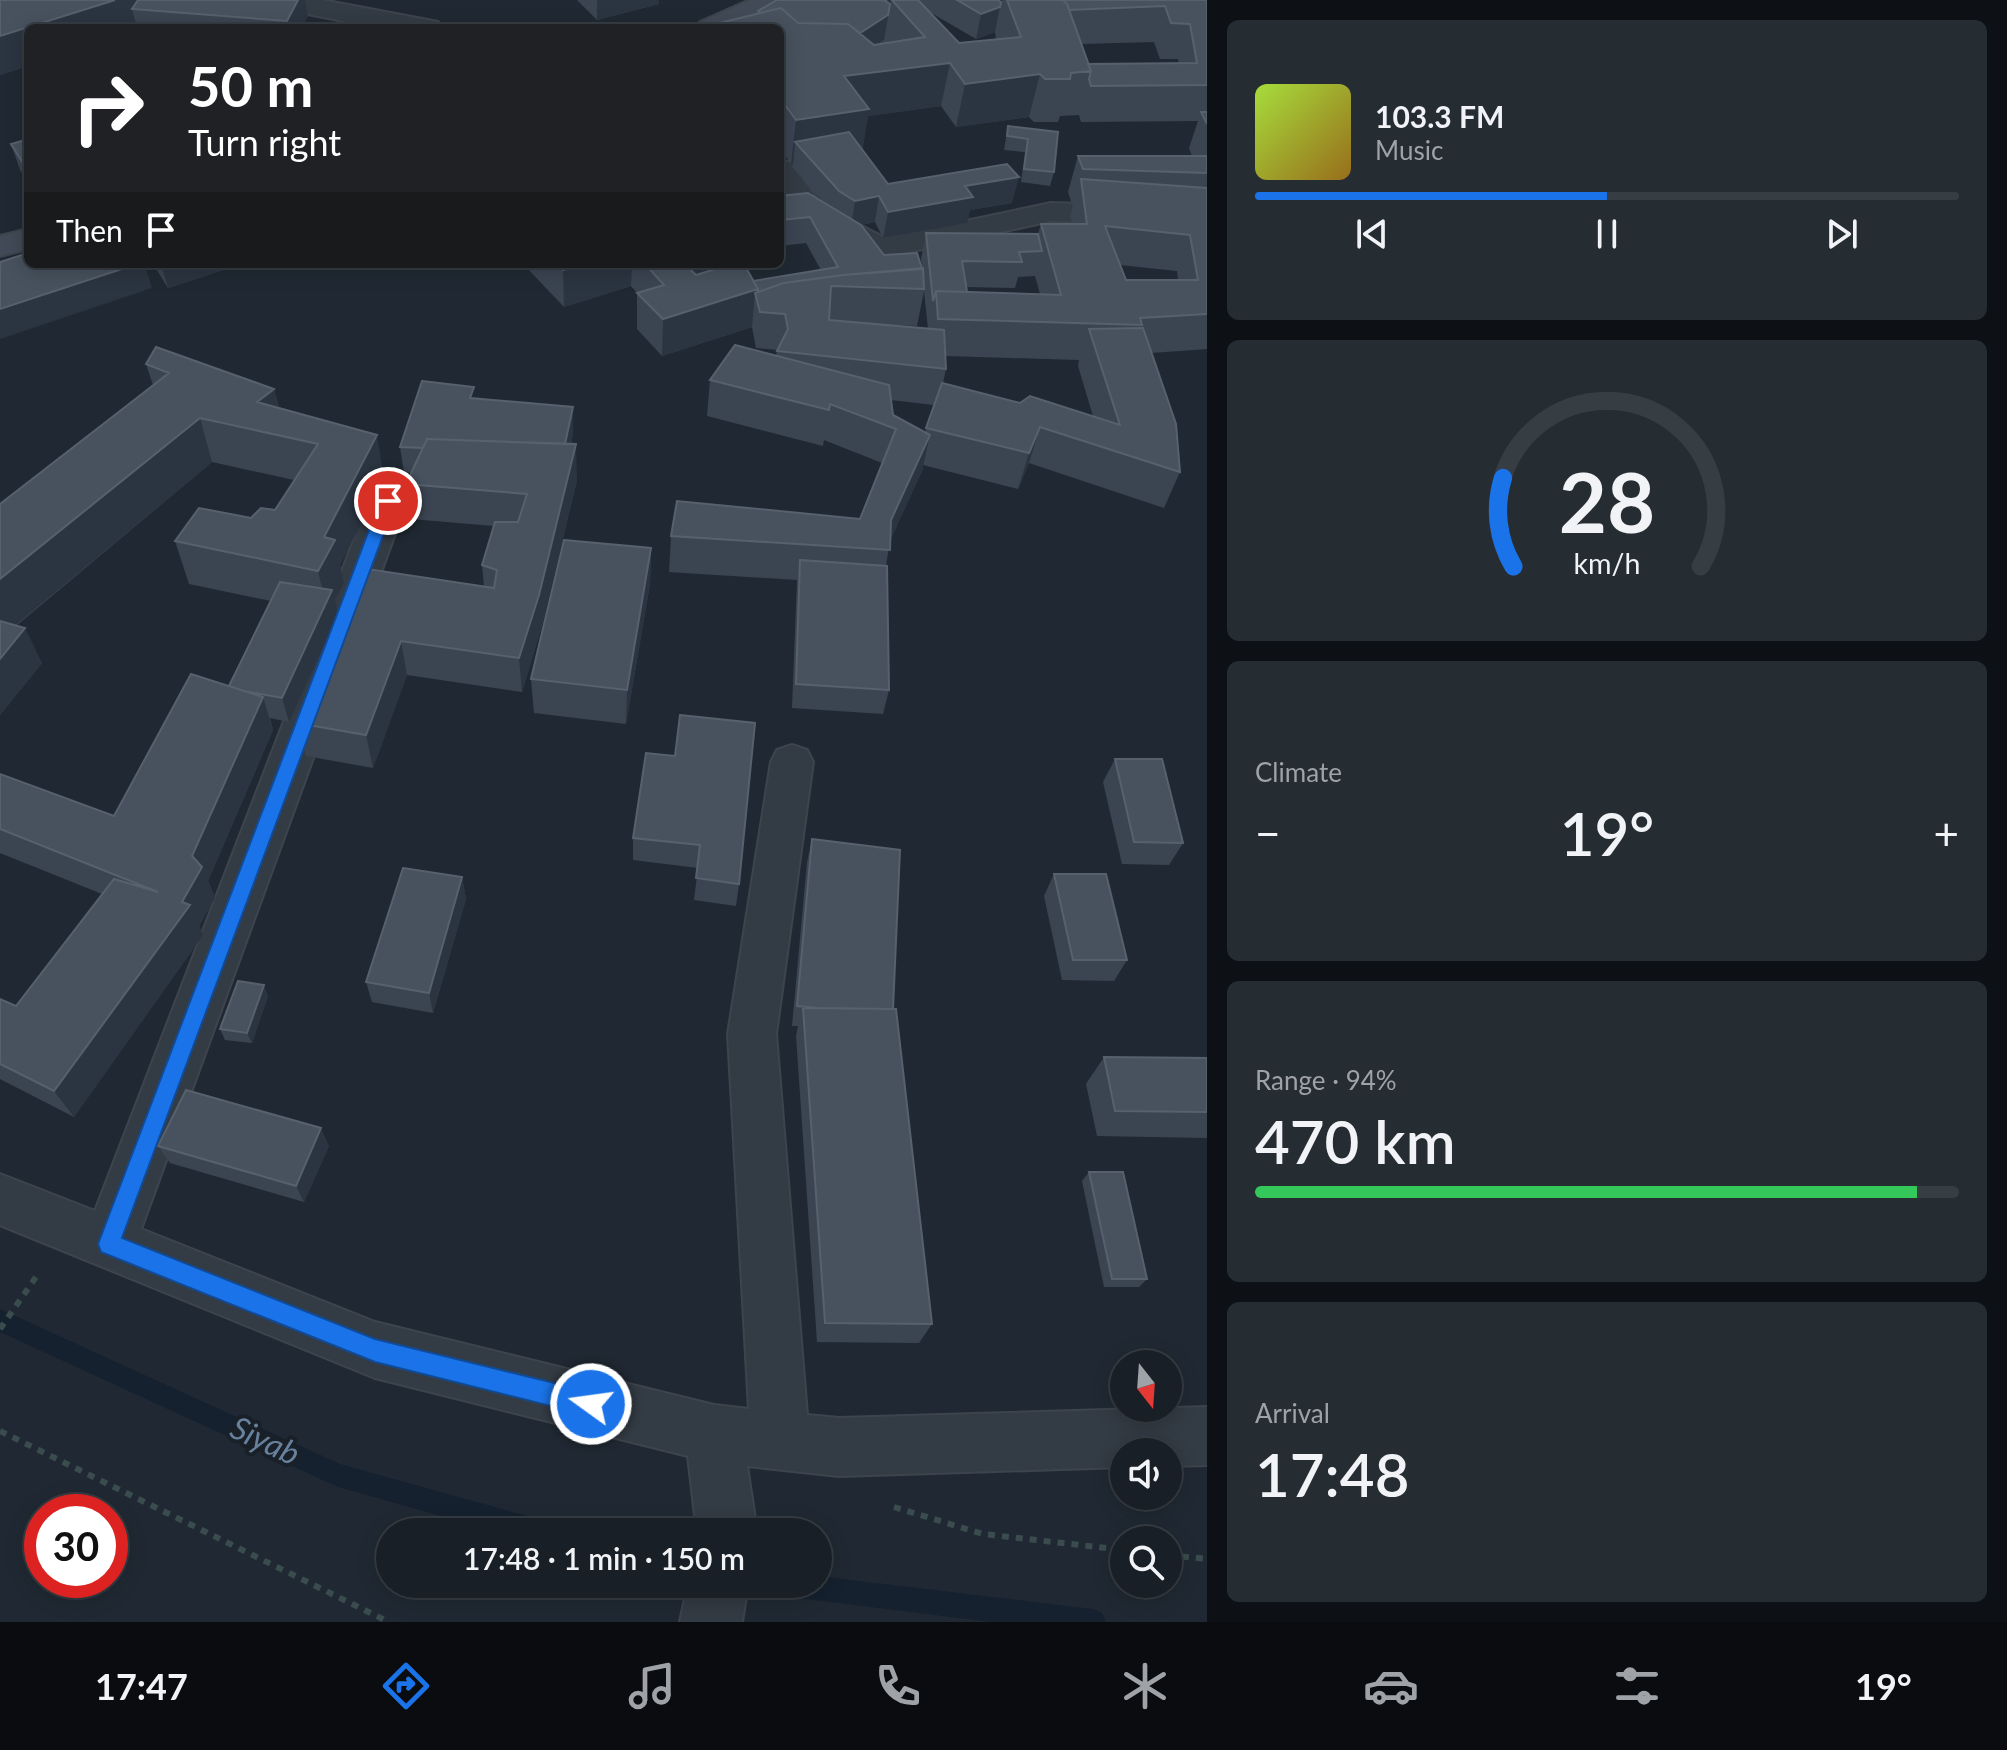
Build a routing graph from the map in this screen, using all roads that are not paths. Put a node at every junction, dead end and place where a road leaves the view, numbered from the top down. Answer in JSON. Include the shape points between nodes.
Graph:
{"nodes":[{"id":1,"x":277,"y":0,"type":"edge"},
{"id":2,"x":329,"y":0,"type":"edge"},
{"id":3,"x":772,"y":0,"type":"edge"},
{"id":4,"x":390,"y":24,"type":"joint"},
{"id":5,"x":719,"y":24,"type":"edge"},
{"id":6,"x":784,"y":175,"type":"edge"},
{"id":7,"x":1207,"y":217,"type":"edge"},
{"id":8,"x":24,"y":240,"type":"edge"},
{"id":9,"x":0,"y":246,"type":"edge"},
{"id":10,"x":388,"y":501,"type":"dead end"},
{"id":11,"x":792,"y":762,"type":"dead end"},
{"id":12,"x":0,"y":1199,"type":"edge"},
{"id":13,"x":109,"y":1244,"type":"junction"},
{"id":14,"x":714,"y":1434,"type":"junction"},
{"id":15,"x":1207,"y":1436,"type":"edge"},
{"id":16,"x":780,"y":1441,"type":"junction"},
{"id":17,"x":721,"y":1518,"type":"edge"},
{"id":18,"x":715,"y":1598,"type":"edge"},
{"id":19,"x":711,"y":1622,"type":"edge"}],
"edges":[{"from":1,"to":4,"type":"street"},
{"from":2,"to":4,"type":"street"},
{"from":3,"to":5,"type":"main road"},
{"from":6,"to":7,"type":"street","via":[[811,213],[881,248],[1051,212]]},
{"from":8,"to":9,"type":"main road"},
{"from":10,"to":13,"type":"street"},
{"from":11,"to":16,"type":"street","via":[[752,1034]]},
{"from":12,"to":13,"type":"street"},
{"from":13,"to":14,"type":"street","via":[[375,1350]]},
{"from":14,"to":16,"type":"street"},
{"from":14,"to":17,"type":"street"},
{"from":15,"to":16,"type":"street","via":[[839,1447]]},
{"from":18,"to":19,"type":"street"}]}
